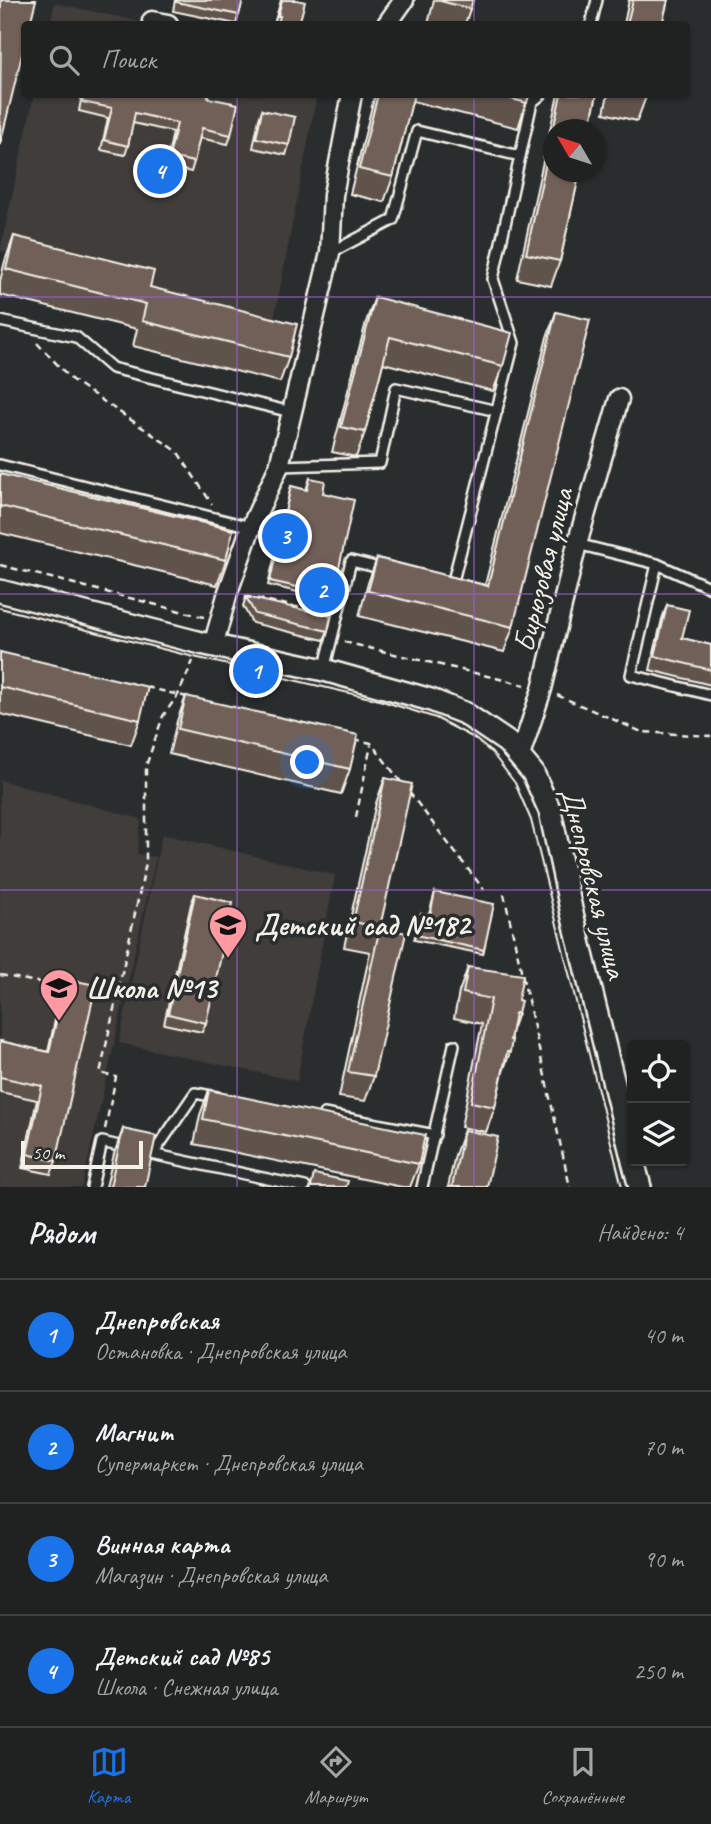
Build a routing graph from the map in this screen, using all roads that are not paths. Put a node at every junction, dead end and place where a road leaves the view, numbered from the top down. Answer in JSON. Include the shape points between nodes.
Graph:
{"nodes":[{"id":1,"x":404,"y":0,"type":"edge"},
{"id":2,"x":597,"y":0,"type":"edge"},
{"id":3,"x":389,"y":21,"type":"edge"},
{"id":4,"x":592,"y":21,"type":"edge"},
{"id":5,"x":351,"y":98,"type":"edge"},
{"id":6,"x":538,"y":98,"type":"edge"},
{"id":7,"x":520,"y":156,"type":"junction"},
{"id":8,"x":330,"y":253,"type":"junction"},
{"id":9,"x":0,"y":321,"type":"edge"},
{"id":10,"x":619,"y":399,"type":"dead end"},
{"id":11,"x":497,"y":411,"type":"junction"},
{"id":12,"x":291,"y":412,"type":"junction"},
{"id":13,"x":0,"y":466,"type":"edge"},
{"id":14,"x":279,"y":466,"type":"junction"},
{"id":15,"x":251,"y":527,"type":"junction"},
{"id":16,"x":577,"y":544,"type":"junction"},
{"id":17,"x":657,"y":564,"type":"junction"},
{"id":18,"x":390,"y":570,"type":"edge"},
{"id":19,"x":441,"y":582,"type":"edge"},
{"id":20,"x":711,"y":588,"type":"edge"},
{"id":21,"x":0,"y":591,"type":"edge"},
{"id":22,"x":207,"y":645,"type":"junction"},
{"id":23,"x":324,"y":670,"type":"junction"},
{"id":24,"x":711,"y":695,"type":"edge"},
{"id":25,"x":520,"y":756,"type":"junction"},
{"id":26,"x":454,"y":1045,"type":"dead end"},
{"id":27,"x":222,"y":1098,"type":"edge"},
{"id":28,"x":319,"y":1113,"type":"edge"},
{"id":29,"x":435,"y":1135,"type":"junction"},
{"id":30,"x":627,"y":1135,"type":"edge"},
{"id":31,"x":153,"y":1154,"type":"junction"},
{"id":32,"x":635,"y":1166,"type":"edge"},
{"id":33,"x":275,"y":1184,"type":"edge"},
{"id":34,"x":92,"y":1187,"type":"edge"},
{"id":35,"x":304,"y":1187,"type":"edge"},
{"id":36,"x":422,"y":1187,"type":"edge"},
{"id":37,"x":640,"y":1187,"type":"edge"}],
"edges":[{"from":1,"to":3,"type":"street"},
{"from":2,"to":4,"type":"lane"},
{"from":5,"to":8,"type":"street","via":[[333,195]]},
{"from":6,"to":7,"type":"lane","via":[[532,103]]},
{"from":7,"to":8,"type":"lane","via":[[417,131],[393,220]]},
{"from":7,"to":11,"type":"lane","via":[[494,279],[514,344]]},
{"from":8,"to":12,"type":"street"},
{"from":9,"to":12,"type":"lane","via":[[76,337],[112,368]]},
{"from":10,"to":16,"type":"street","name":"Бирюзовая улица"},
{"from":11,"to":14,"type":"lane","via":[[397,388],[380,463]]},
{"from":11,"to":19,"type":"lane","via":[[454,586]]},
{"from":12,"to":14,"type":"street"},
{"from":13,"to":15,"type":"lane"},
{"from":14,"to":15,"type":"street"},
{"from":15,"to":22,"type":"street"},
{"from":16,"to":17,"type":"lane"},
{"from":16,"to":25,"type":"street","name":"Бирюзовая улица","via":[[542,689]]},
{"from":17,"to":20,"type":"lane"},
{"from":17,"to":24,"type":"lane","via":[[631,675]]},
{"from":18,"to":23,"type":"lane","via":[[351,562]]},
{"from":21,"to":22,"type":"street","name":"Днепровская улица"},
{"from":22,"to":23,"type":"street","name":"Днепровская улица"},
{"from":23,"to":25,"type":"street","name":"Днепровская улица","via":[[464,713],[494,731]]},
{"from":25,"to":30,"type":"street","name":"Днепровская улица","via":[[550,811]]},
{"from":26,"to":29,"type":"lane"},
{"from":27,"to":31,"type":"lane","via":[[195,1093]]},
{"from":28,"to":29,"type":"lane"},
{"from":29,"to":36,"type":"lane"},
{"from":31,"to":33,"type":"lane"},
{"from":31,"to":34,"type":"lane","via":[[102,1142]]},
{"from":32,"to":37,"type":"street","name":"Днепровская улица"},
{"from":33,"to":35,"type":"lane"}]}
